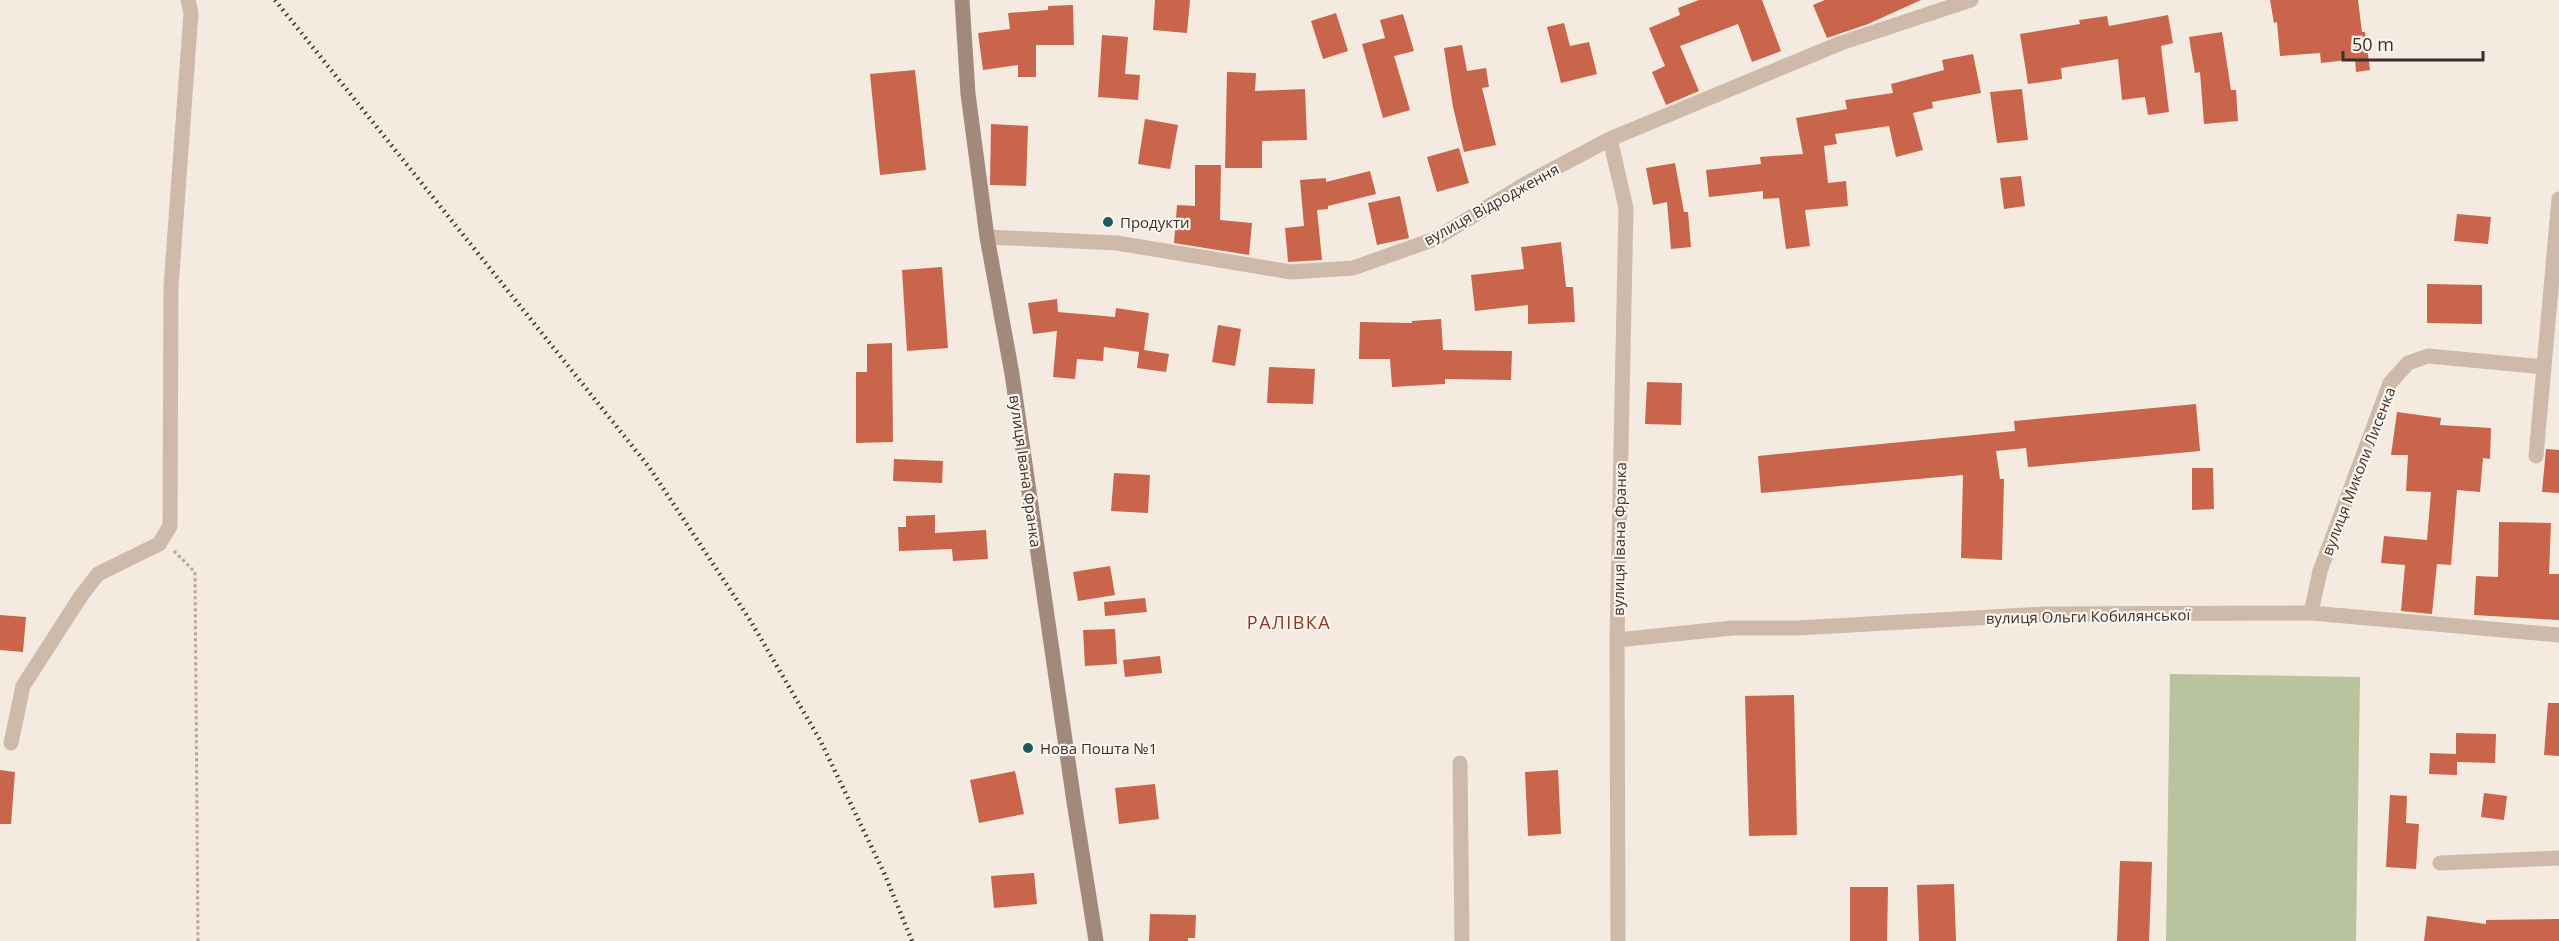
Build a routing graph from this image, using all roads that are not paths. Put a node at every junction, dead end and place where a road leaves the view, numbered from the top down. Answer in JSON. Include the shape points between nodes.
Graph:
{"nodes":[{"id":1,"x":189,"y":0,"type":"edge"},
{"id":2,"x":962,"y":0,"type":"edge"},
{"id":3,"x":1971,"y":0,"type":"edge"},
{"id":4,"x":1610,"y":139,"type":"junction"},
{"id":5,"x":2559,"y":199,"type":"edge"},
{"id":6,"x":987,"y":237,"type":"junction"},
{"id":7,"x":2544,"y":368,"type":"junction"},
{"id":8,"x":2536,"y":456,"type":"dead end"},
{"id":9,"x":2311,"y":613,"type":"junction"},
{"id":10,"x":2559,"y":635,"type":"edge"},
{"id":11,"x":1617,"y":640,"type":"junction"},
{"id":12,"x":11,"y":743,"type":"dead end"},
{"id":13,"x":1460,"y":763,"type":"dead end"},
{"id":14,"x":2559,"y":858,"type":"edge"},
{"id":15,"x":2440,"y":863,"type":"dead end"},
{"id":16,"x":1096,"y":941,"type":"edge"},
{"id":17,"x":1462,"y":941,"type":"edge"},
{"id":18,"x":1618,"y":941,"type":"edge"}],
"edges":[{"from":1,"to":12,"type":"street","via":[[171,286],[170,526],[159,544],[98,574],[81,596],[23,686]]},
{"from":2,"to":6,"type":"main road","name":"вулиця Івана Франка","via":[[968,94]]},
{"from":3,"to":4,"type":"street","name":"вулиця Відродження","via":[[1841,43]]},
{"from":4,"to":6,"type":"street","name":"вулиця Відродження","via":[[1435,239],[1353,268],[1291,272],[1118,243]]},
{"from":4,"to":11,"type":"street","name":"вулиця Івана Франка","via":[[1626,208]]},
{"from":5,"to":7,"type":"street"},
{"from":6,"to":16,"type":"main road","name":"вулиця Івана Франка","via":[[1012,374]]},
{"from":7,"to":8,"type":"street"},
{"from":7,"to":9,"type":"street","name":"вулиця Миколи Лисенка","via":[[2428,356],[2408,363],[2390,383],[2320,571]]},
{"from":9,"to":10,"type":"street","name":"вулиця Ольги Кобилянської"},
{"from":9,"to":11,"type":"street","name":"вулиця Ольги Кобилянської","via":[[2045,614],[1732,628]]},
{"from":11,"to":18,"type":"street","name":"вулиця Івана Франка"},
{"from":13,"to":17,"type":"street"},
{"from":14,"to":15,"type":"street"}]}
